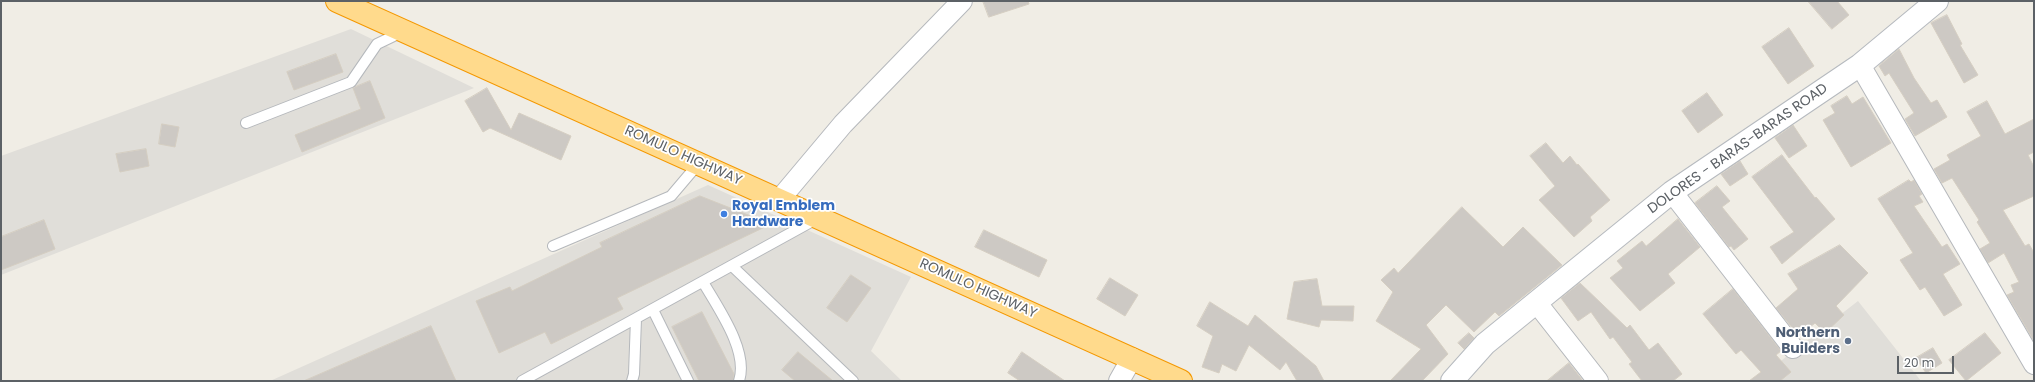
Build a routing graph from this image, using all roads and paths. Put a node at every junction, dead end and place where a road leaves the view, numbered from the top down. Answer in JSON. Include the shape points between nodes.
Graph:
{"nodes":[{"id":1,"x":336,"y":1,"type":"edge"},
{"id":2,"x":962,"y":1,"type":"edge"},
{"id":3,"x":1937,"y":1,"type":"edge"},
{"id":4,"x":404,"y":31,"type":"junction"},
{"id":5,"x":1860,"y":65,"type":"junction"},
{"id":6,"x":246,"y":123,"type":"dead end"},
{"id":7,"x":699,"y":163,"type":"junction"},
{"id":8,"x":1672,"y":192,"type":"junction"},
{"id":9,"x":780,"y":199,"type":"junction"},
{"id":10,"x":820,"y":217,"type":"junction"},
{"id":11,"x":553,"y":246,"type":"dead end"},
{"id":12,"x":732,"y":266,"type":"junction"},
{"id":13,"x":703,"y":282,"type":"junction"},
{"id":14,"x":1536,"y":302,"type":"junction"},
{"id":15,"x":653,"y":310,"type":"junction"},
{"id":16,"x":636,"y":319,"type":"junction"},
{"id":17,"x":1793,"y":348,"type":"dead end"},
{"id":18,"x":1132,"y":358,"type":"junction"},
{"id":19,"x":2034,"y":364,"type":"edge"},
{"id":20,"x":522,"y":381,"type":"edge"},
{"id":21,"x":632,"y":381,"type":"edge"},
{"id":22,"x":688,"y":381,"type":"edge"},
{"id":23,"x":739,"y":381,"type":"edge"},
{"id":24,"x":853,"y":381,"type":"edge"},
{"id":25,"x":1119,"y":381,"type":"edge"},
{"id":26,"x":1181,"y":381,"type":"edge"},
{"id":27,"x":1452,"y":381,"type":"edge"},
{"id":28,"x":1598,"y":381,"type":"edge"}],
"edges":[{"from":1,"to":4,"type":"highway","name":"ROMULO HIGHWAY"},
{"from":2,"to":9,"type":"street","via":[[844,124]]},
{"from":3,"to":5,"type":"street","name":"DOLORES - BARAS-BARAS ROAD"},
{"from":4,"to":6,"type":"lane","via":[[377,44],[352,82]]},
{"from":4,"to":7,"type":"highway","name":"ROMULO HIGHWAY"},
{"from":5,"to":8,"type":"street","name":"DOLORES - BARAS-BARAS ROAD"},
{"from":5,"to":19,"type":"street"},
{"from":7,"to":9,"type":"highway","name":"ROMULO HIGHWAY"},
{"from":7,"to":11,"type":"lane","via":[[671,196]]},
{"from":8,"to":14,"type":"street","name":"DOLORES - BARAS-BARAS ROAD"},
{"from":8,"to":17,"type":"street"},
{"from":9,"to":10,"type":"highway","name":"ROMULO HIGHWAY"},
{"from":10,"to":12,"type":"lane"},
{"from":10,"to":18,"type":"highway","name":"ROMULO HIGHWAY"},
{"from":12,"to":13,"type":"lane"},
{"from":12,"to":24,"type":"lane"},
{"from":13,"to":15,"type":"lane"},
{"from":13,"to":23,"type":"lane","via":[[732,333],[742,364]]},
{"from":14,"to":27,"type":"street","name":"DOLORES - BARAS-BARAS ROAD","via":[[1484,344]]},
{"from":14,"to":28,"type":"street"},
{"from":15,"to":16,"type":"lane"},
{"from":15,"to":22,"type":"lane"},
{"from":16,"to":20,"type":"lane"},
{"from":16,"to":21,"type":"lane"},
{"from":18,"to":25,"type":"street"},
{"from":18,"to":26,"type":"highway","name":"ROMULO HIGHWAY"}]}
